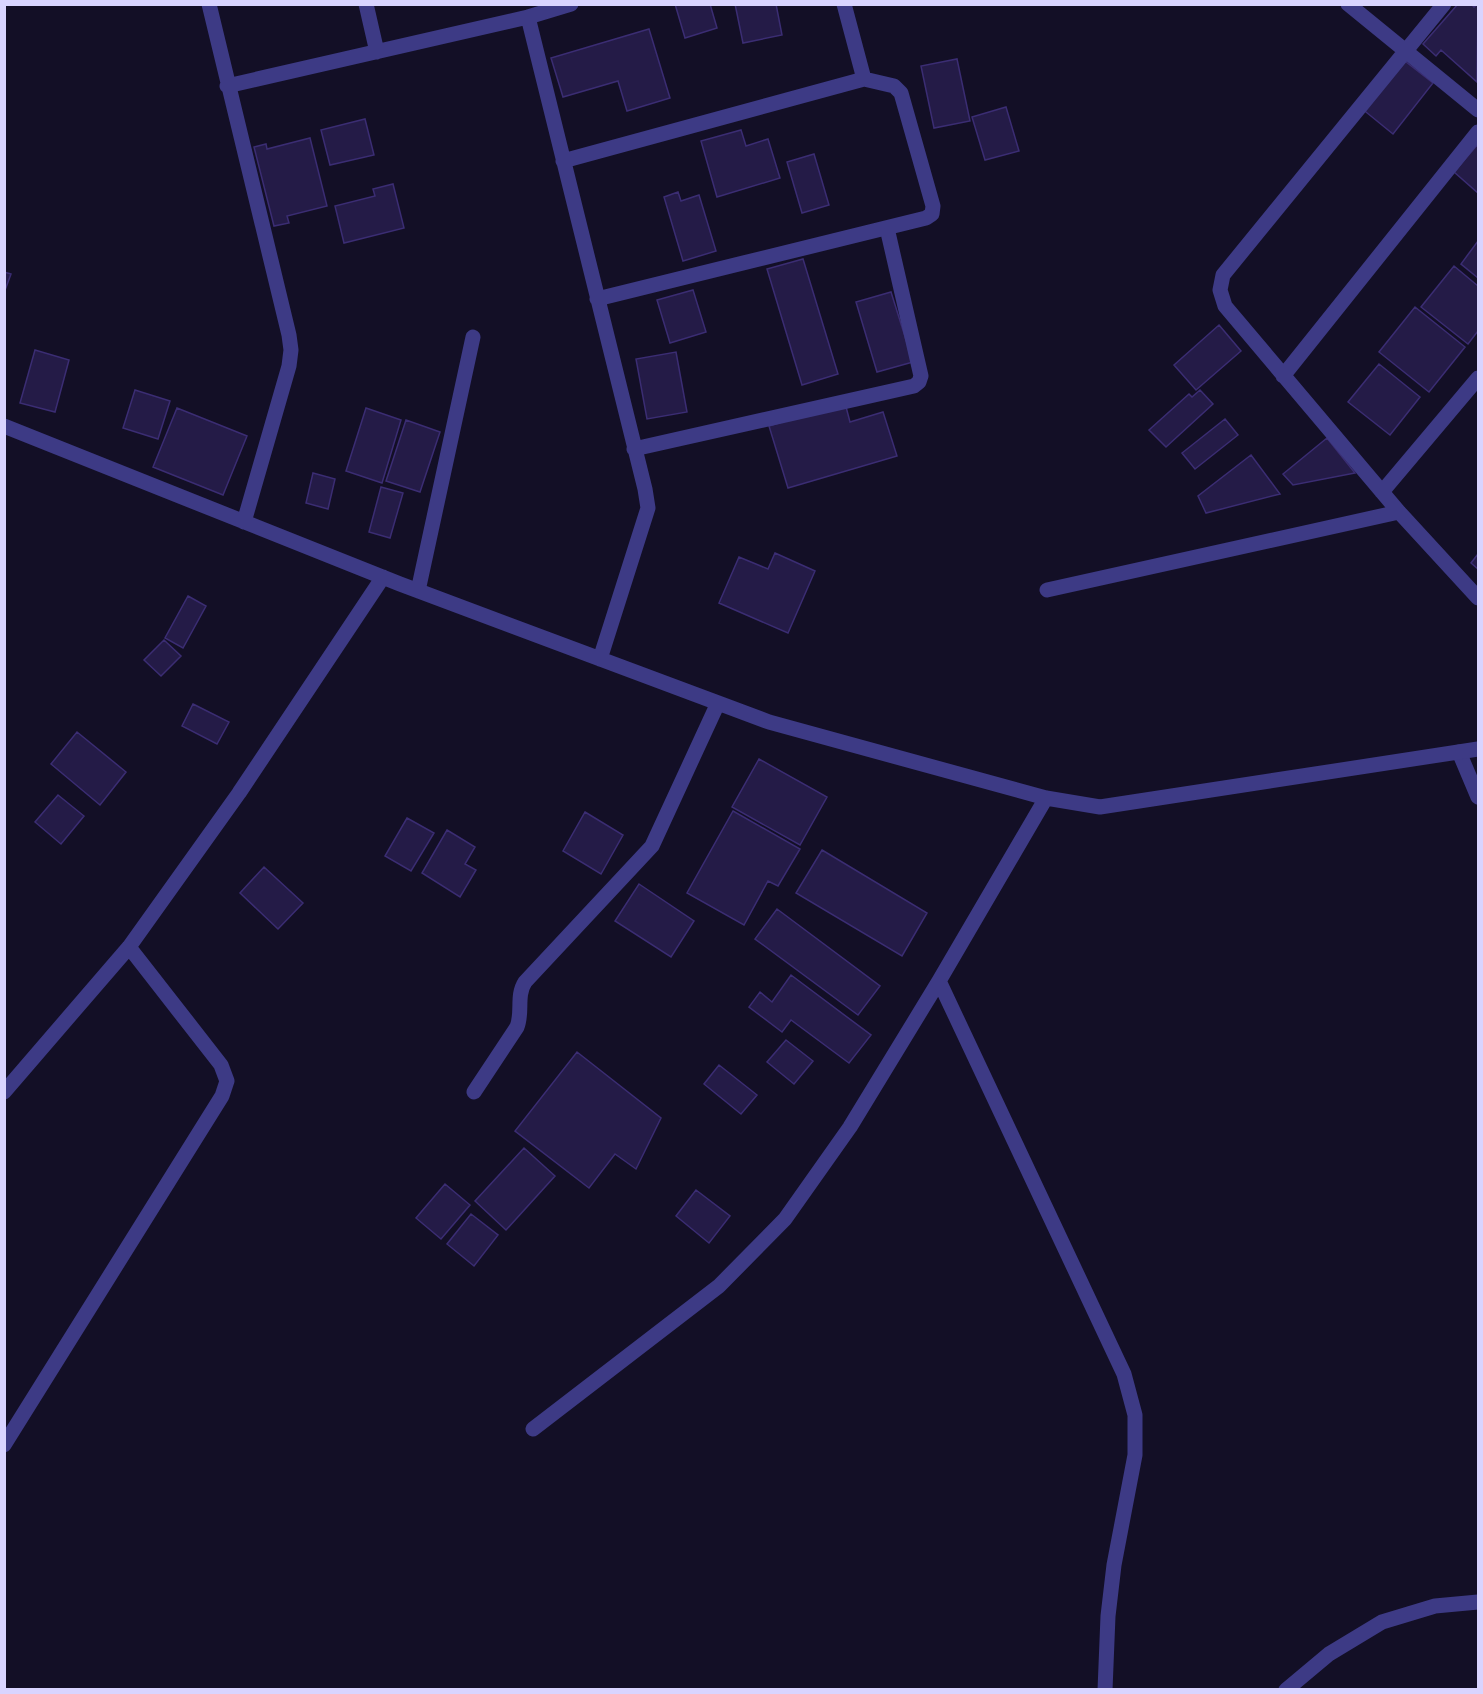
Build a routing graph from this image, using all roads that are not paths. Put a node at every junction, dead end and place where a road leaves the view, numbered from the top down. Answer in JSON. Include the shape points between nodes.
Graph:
{"nodes":[{"id":1,"x":209,"y":4,"type":"edge"},
{"id":2,"x":366,"y":4,"type":"edge"},
{"id":3,"x":572,"y":4,"type":"edge"},
{"id":4,"x":844,"y":4,"type":"edge"},
{"id":5,"x":1348,"y":4,"type":"edge"},
{"id":6,"x":1444,"y":4,"type":"edge"},
{"id":7,"x":528,"y":17,"type":"junction"},
{"id":8,"x":377,"y":52,"type":"junction"},
{"id":9,"x":1405,"y":52,"type":"junction"},
{"id":10,"x":864,"y":79,"type":"junction"},
{"id":11,"x":227,"y":86,"type":"junction"},
{"id":12,"x":1479,"y":110,"type":"edge"},
{"id":13,"x":1479,"y":132,"type":"edge"},
{"id":14,"x":563,"y":161,"type":"junction"},
{"id":15,"x":887,"y":228,"type":"junction"},
{"id":16,"x":597,"y":299,"type":"junction"},
{"id":17,"x":473,"y":337,"type":"dead end"},
{"id":18,"x":1283,"y":376,"type":"junction"},
{"id":19,"x":1479,"y":378,"type":"edge"},
{"id":20,"x":4,"y":426,"type":"edge"},
{"id":21,"x":634,"y":449,"type":"junction"},
{"id":22,"x":1382,"y":492,"type":"junction"},
{"id":23,"x":1399,"y":512,"type":"junction"},
{"id":24,"x":244,"y":522,"type":"junction"},
{"id":25,"x":383,"y":577,"type":"junction"},
{"id":26,"x":1047,"y":590,"type":"dead end"},
{"id":27,"x":418,"y":591,"type":"junction"},
{"id":28,"x":1479,"y":598,"type":"edge"},
{"id":29,"x":600,"y":659,"type":"junction"},
{"id":30,"x":718,"y":703,"type":"junction"},
{"id":31,"x":1479,"y":749,"type":"edge"},
{"id":32,"x":1459,"y":752,"type":"junction"},
{"id":33,"x":1479,"y":797,"type":"edge"},
{"id":34,"x":1046,"y":798,"type":"junction"},
{"id":35,"x":129,"y":947,"type":"junction"},
{"id":36,"x":939,"y":981,"type":"junction"},
{"id":37,"x":4,"y":1092,"type":"edge"},
{"id":38,"x":474,"y":1092,"type":"dead end"},
{"id":39,"x":533,"y":1429,"type":"dead end"},
{"id":40,"x":4,"y":1445,"type":"edge"},
{"id":41,"x":1479,"y":1602,"type":"edge"},
{"id":42,"x":1105,"y":1689,"type":"edge"},
{"id":43,"x":1286,"y":1689,"type":"edge"}],
"edges":[{"from":1,"to":11,"type":"street"},
{"from":2,"to":8,"type":"street"},
{"from":3,"to":7,"type":"street"},
{"from":4,"to":10,"type":"street"},
{"from":5,"to":9,"type":"street"},
{"from":6,"to":9,"type":"street"},
{"from":7,"to":8,"type":"street"},
{"from":7,"to":14,"type":"street"},
{"from":8,"to":11,"type":"street"},
{"from":9,"to":12,"type":"street"},
{"from":9,"to":18,"type":"street","via":[[1223,275],[1220,290],[1225,306]]},
{"from":10,"to":14,"type":"street"},
{"from":10,"to":15,"type":"street","via":[[894,86],[901,93],[933,206],[926,219]]},
{"from":11,"to":24,"type":"street","via":[[291,350]]},
{"from":13,"to":18,"type":"street"},
{"from":14,"to":16,"type":"street"},
{"from":15,"to":16,"type":"street"},
{"from":15,"to":21,"type":"street","via":[[921,376],[919,382]]},
{"from":16,"to":21,"type":"street"},
{"from":17,"to":27,"type":"street"},
{"from":18,"to":22,"type":"street"},
{"from":19,"to":22,"type":"street"},
{"from":20,"to":24,"type":"street"},
{"from":21,"to":29,"type":"street","via":[[648,508]]},
{"from":22,"to":23,"type":"street"},
{"from":23,"to":26,"type":"street"},
{"from":23,"to":28,"type":"street"},
{"from":24,"to":25,"type":"street"},
{"from":25,"to":27,"type":"street"},
{"from":25,"to":35,"type":"street","via":[[239,793]]},
{"from":27,"to":29,"type":"street"},
{"from":29,"to":30,"type":"street"},
{"from":30,"to":34,"type":"street","via":[[769,722]]},
{"from":30,"to":38,"type":"street","via":[[651,846],[525,982],[519,994],[517,1027]]},
{"from":31,"to":32,"type":"street"},
{"from":32,"to":33,"type":"street"},
{"from":32,"to":34,"type":"street","via":[[1100,807]]},
{"from":34,"to":36,"type":"street"},
{"from":35,"to":37,"type":"street"},
{"from":35,"to":40,"type":"street","via":[[221,1065],[227,1081],[222,1096]]},
{"from":36,"to":39,"type":"street","via":[[850,1127],[784,1219],[719,1286]]},
{"from":36,"to":42,"type":"street","via":[[1124,1374],[1135,1415],[1135,1455],[1108,1616]]},
{"from":41,"to":43,"type":"street","via":[[1435,1606],[1382,1622],[1329,1654]]}]}
